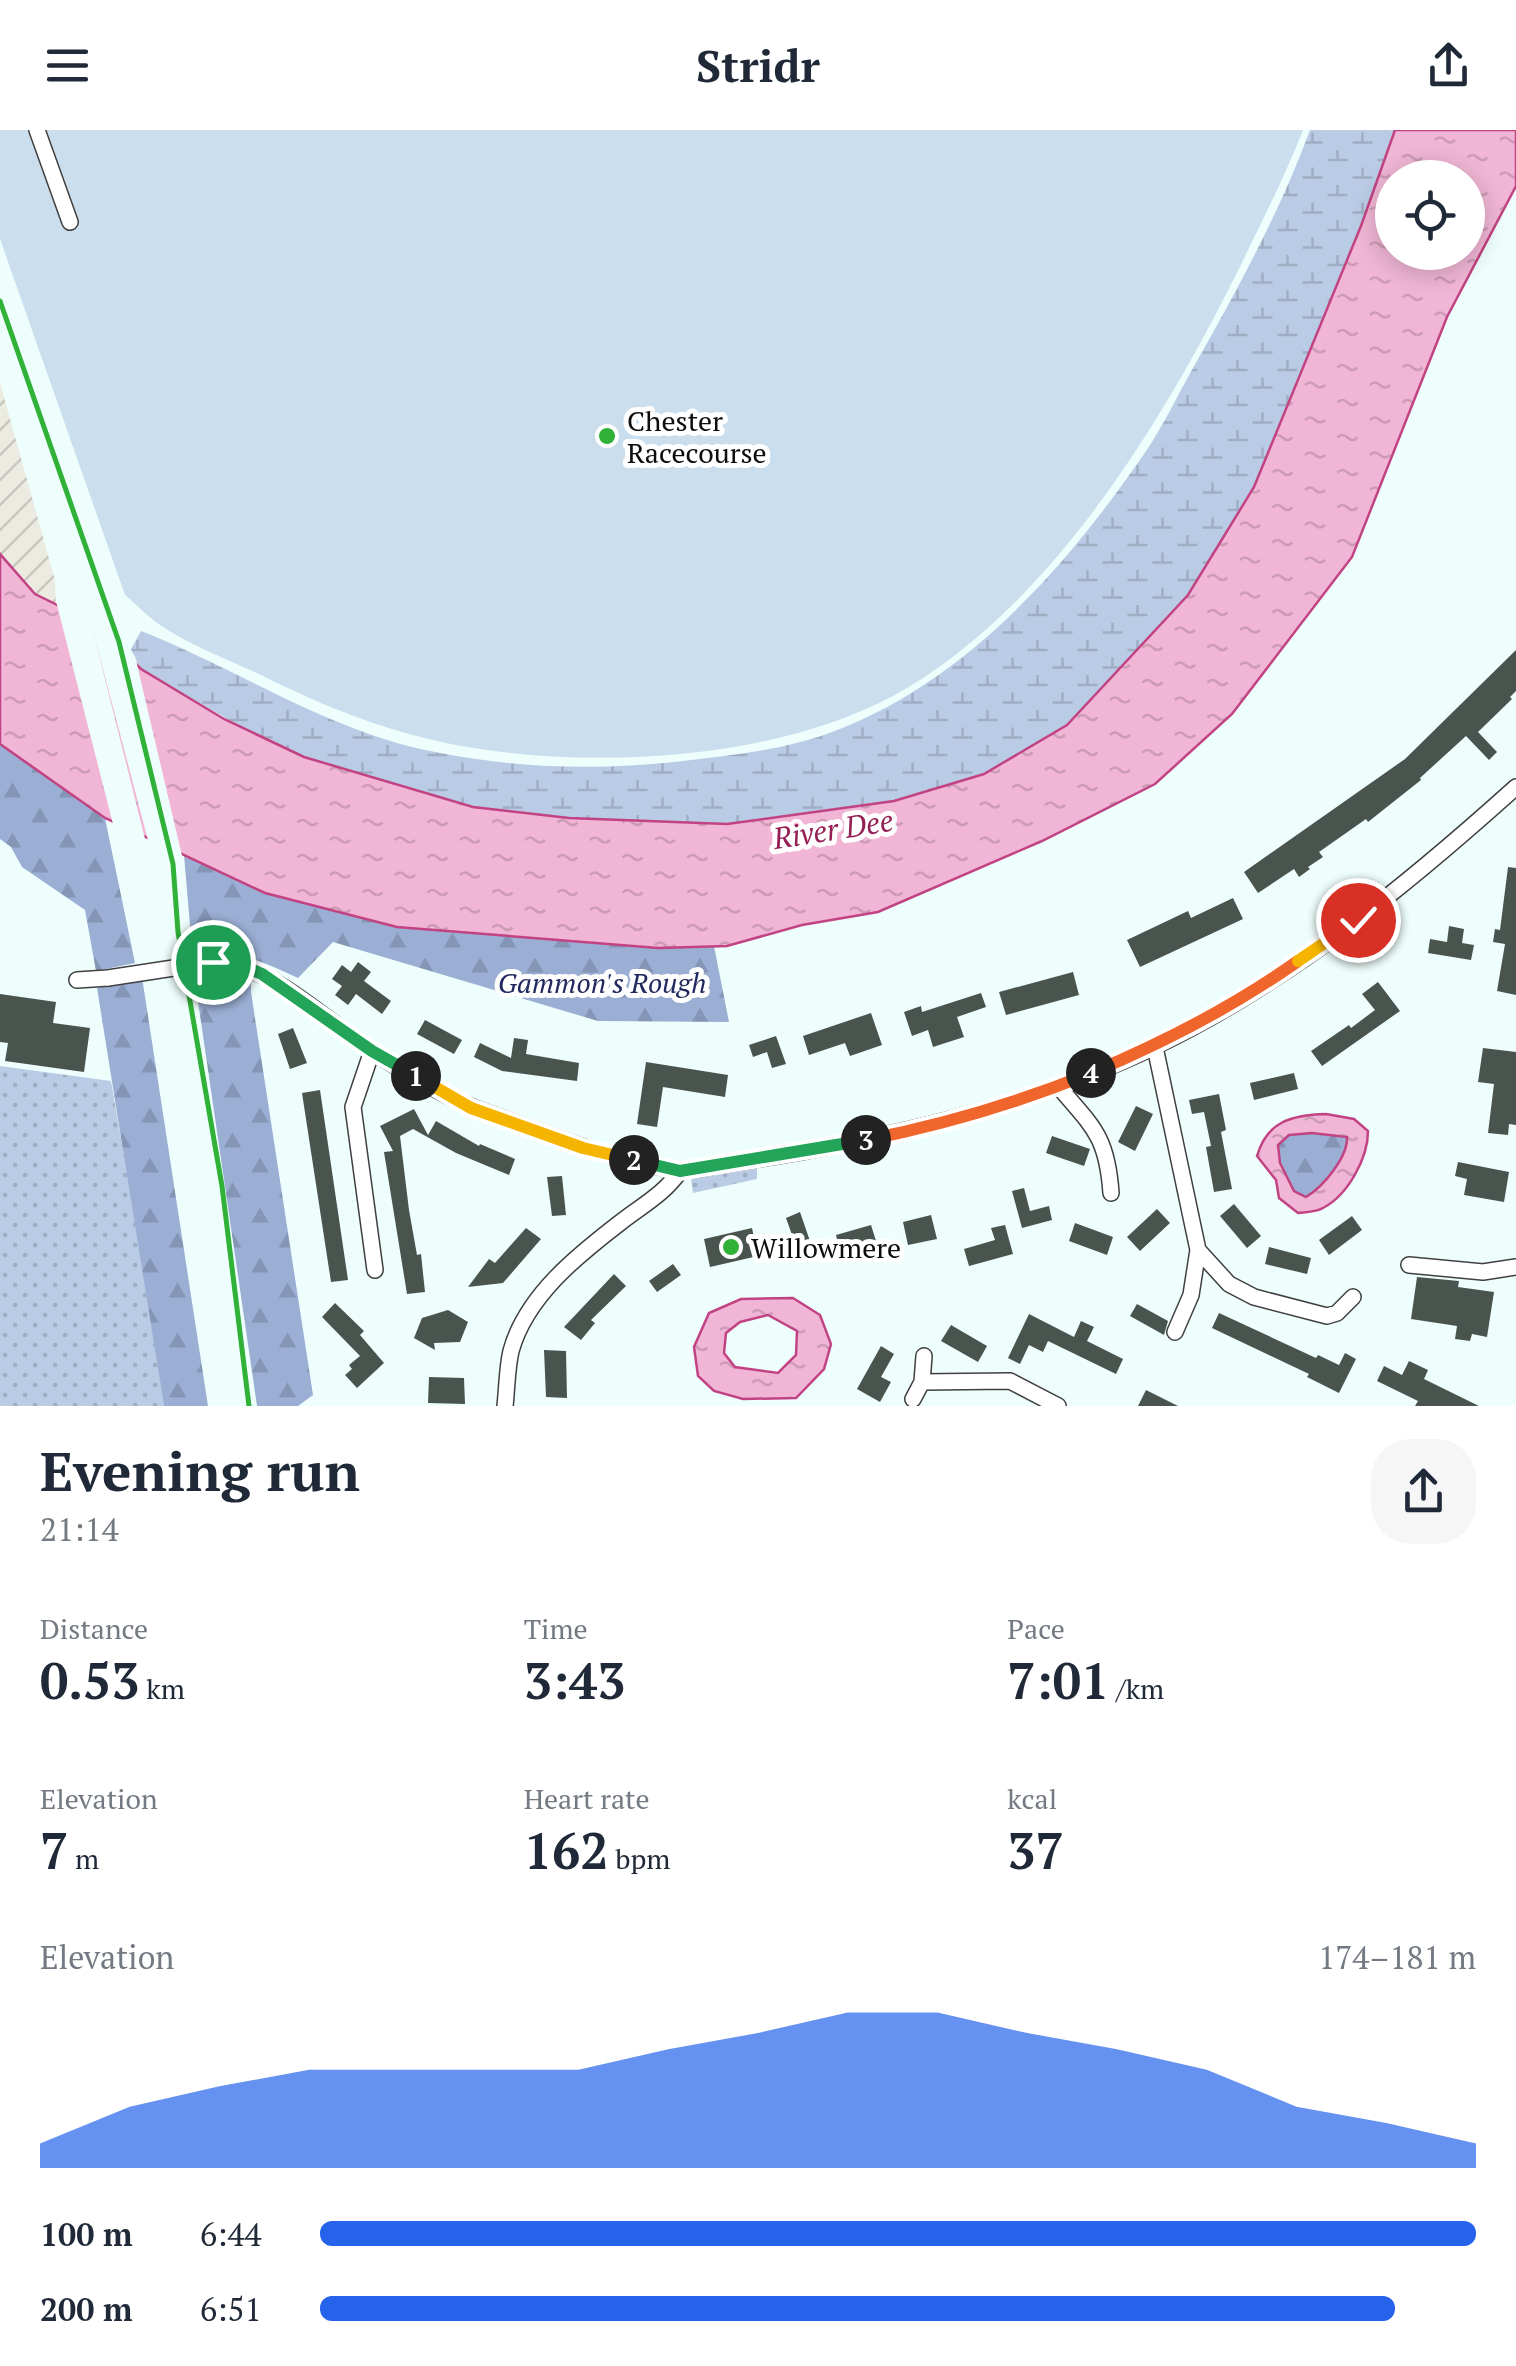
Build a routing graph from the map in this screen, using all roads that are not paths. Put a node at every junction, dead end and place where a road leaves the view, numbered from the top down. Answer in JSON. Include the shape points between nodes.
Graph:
{"nodes":[{"id":1,"x":37,"y":130,"type":"edge"},
{"id":2,"x":70,"y":222,"type":"dead end"},
{"id":3,"x":1516,"y":786,"type":"edge"},
{"id":4,"x":77,"y":980,"type":"dead end"},
{"id":5,"x":1154,"y":1046,"type":"junction"},
{"id":6,"x":372,"y":1051,"type":"junction"},
{"id":7,"x":1058,"y":1086,"type":"junction"},
{"id":8,"x":680,"y":1171,"type":"junction"},
{"id":9,"x":1111,"y":1192,"type":"dead end"},
{"id":10,"x":1198,"y":1250,"type":"junction"},
{"id":11,"x":1410,"y":1265,"type":"dead end"},
{"id":12,"x":1516,"y":1267,"type":"edge"},
{"id":13,"x":375,"y":1270,"type":"dead end"},
{"id":14,"x":1352,"y":1298,"type":"dead end"},
{"id":15,"x":1174,"y":1332,"type":"dead end"},
{"id":16,"x":924,"y":1356,"type":"dead end"},
{"id":17,"x":922,"y":1382,"type":"junction"},
{"id":18,"x":913,"y":1399,"type":"dead end"},
{"id":19,"x":505,"y":1406,"type":"edge"},
{"id":20,"x":1058,"y":1406,"type":"edge"}],
"edges":[{"from":1,"to":2,"type":"street"},
{"from":3,"to":5,"type":"street","via":[[1358,920],[1252,993]]},
{"from":4,"to":6,"type":"street","bridge":true,"via":[[236,963]]},
{"from":5,"to":7,"type":"street"},
{"from":5,"to":10,"type":"street"},
{"from":6,"to":8,"type":"street","via":[[471,1108],[583,1148]]},
{"from":6,"to":13,"type":"street","via":[[353,1106]]},
{"from":7,"to":8,"type":"street","via":[[909,1131]]},
{"from":7,"to":9,"type":"street","via":[[1099,1132]]},
{"from":8,"to":19,"type":"street","via":[[667,1189],[558,1275],[525,1319],[511,1352]]},
{"from":10,"to":14,"type":"street","via":[[1229,1284],[1254,1297],[1327,1316]]},
{"from":10,"to":15,"type":"street","via":[[1191,1294]]},
{"from":11,"to":12,"type":"street","via":[[1483,1272]]},
{"from":16,"to":17,"type":"street"},
{"from":17,"to":18,"type":"street"},
{"from":17,"to":20,"type":"street","via":[[1010,1382]]}]}
